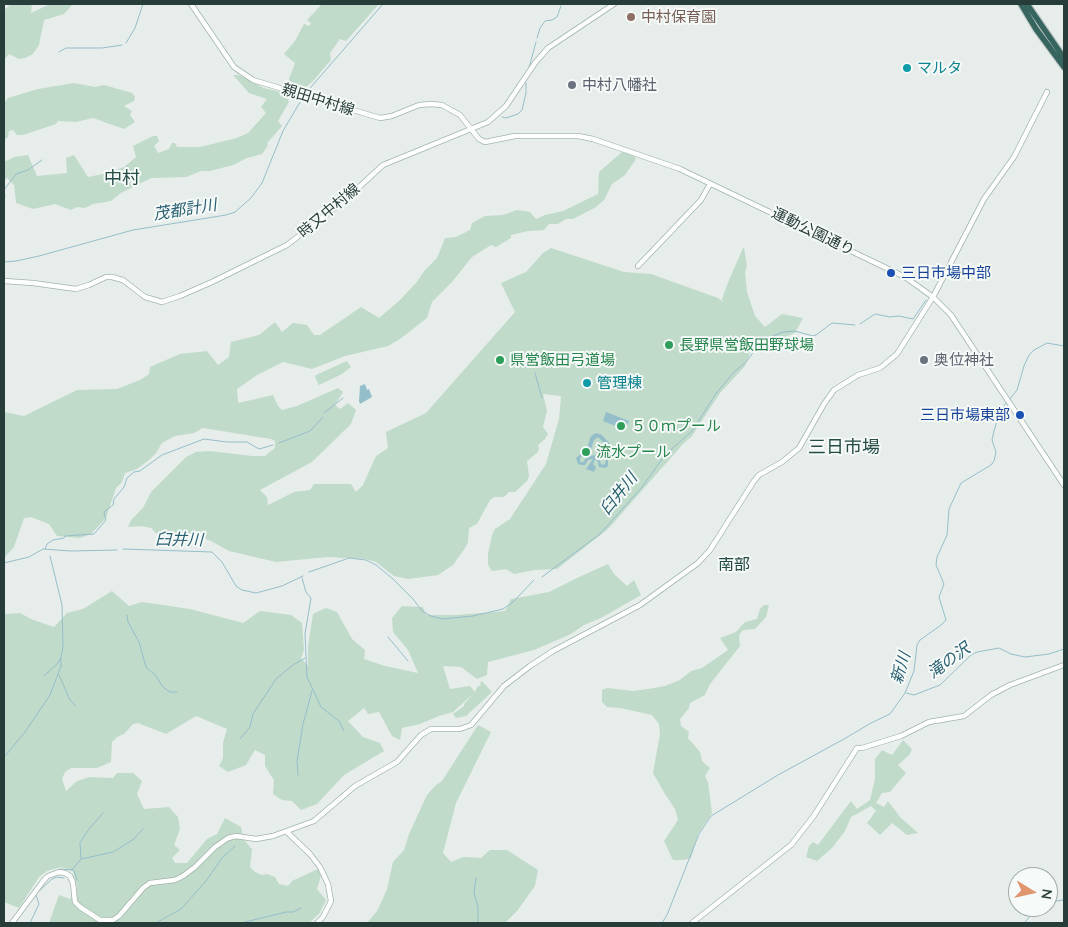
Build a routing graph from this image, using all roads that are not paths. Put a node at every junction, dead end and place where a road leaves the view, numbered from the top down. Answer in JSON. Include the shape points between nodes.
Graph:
{"nodes":[{"id":1,"x":191,"y":4,"type":"edge"},
{"id":2,"x":614,"y":4,"type":"edge"},
{"id":3,"x":1021,"y":4,"type":"edge"},
{"id":4,"x":1027,"y":4,"type":"edge"},
{"id":5,"x":1058,"y":54,"type":"junction"},
{"id":6,"x":1064,"y":58,"type":"edge"},
{"id":7,"x":1064,"y":67,"type":"edge"},
{"id":8,"x":1047,"y":92,"type":"dead end"},
{"id":9,"x":471,"y":130,"type":"junction"},
{"id":10,"x":710,"y":184,"type":"junction"},
{"id":11,"x":638,"y":266,"type":"dead end"},
{"id":12,"x":4,"y":282,"type":"edge"},
{"id":13,"x":933,"y":297,"type":"junction"},
{"id":14,"x":1064,"y":485,"type":"edge"},
{"id":15,"x":1064,"y":665,"type":"edge"},
{"id":16,"x":288,"y":832,"type":"junction"},
{"id":17,"x":12,"y":923,"type":"edge"},
{"id":18,"x":317,"y":923,"type":"edge"},
{"id":19,"x":692,"y":923,"type":"edge"}],
"edges":[{"from":1,"to":9,"type":"street","name":"親田中村線","via":[[239,71],[253,80],[380,118],[425,104],[442,105],[460,115]]},
{"from":2,"to":9,"type":"street","name":"時又中村線","via":[[548,48],[506,106],[488,122]]},
{"from":3,"to":5,"type":"highway"},
{"from":4,"to":5,"type":"highway"},
{"from":5,"to":6,"type":"highway"},
{"from":5,"to":7,"type":"highway"},
{"from":8,"to":13,"type":"street","via":[[1017,153],[984,200]]},
{"from":9,"to":10,"type":"street","name":"運動公園通り","via":[[479,139],[488,142],[515,136],[594,139],[666,163]]},
{"from":9,"to":12,"type":"street","name":"時又中村線","via":[[383,165],[345,200],[287,245],[168,301],[151,300],[123,280],[112,277],[76,289]]},
{"from":10,"to":11,"type":"street","via":[[701,200]]},
{"from":10,"to":13,"type":"street","name":"運動公園通り","via":[[905,277]]},
{"from":13,"to":14,"type":"street","name":"運動公園通り","via":[[951,315]]},
{"from":13,"to":16,"type":"street","via":[[896,354],[880,368],[853,378],[834,390],[799,448],[754,480],[710,550],[698,563],[640,605],[530,666],[504,686],[471,725],[425,732],[397,762],[355,786],[320,817]]},
{"from":15,"to":19,"type":"street","via":[[1004,688],[964,716],[930,722],[901,736],[857,748],[791,845]]},
{"from":16,"to":17,"type":"street","via":[[261,838],[228,838],[184,876],[150,883],[113,920],[100,920],[75,902],[70,876],[59,872],[44,880]]},
{"from":16,"to":18,"type":"street","via":[[310,854],[328,884],[331,901]]}]}
